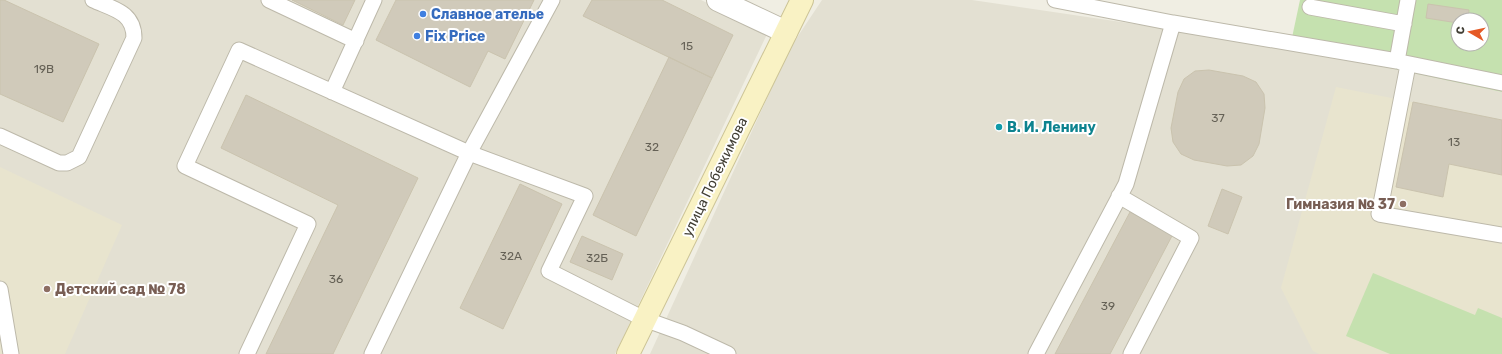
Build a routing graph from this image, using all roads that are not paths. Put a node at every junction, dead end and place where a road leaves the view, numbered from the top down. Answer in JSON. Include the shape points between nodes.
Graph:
{"nodes":[{"id":1,"x":93,"y":0,"type":"edge"},
{"id":2,"x":269,"y":0,"type":"edge"},
{"id":3,"x":374,"y":0,"type":"edge"},
{"id":4,"x":552,"y":0,"type":"edge"},
{"id":5,"x":718,"y":0,"type":"edge"},
{"id":6,"x":802,"y":0,"type":"edge"},
{"id":7,"x":1055,"y":0,"type":"edge"},
{"id":8,"x":1408,"y":0,"type":"edge"},
{"id":9,"x":1310,"y":7,"type":"dead end"},
{"id":10,"x":1173,"y":23,"type":"junction"},
{"id":11,"x":1404,"y":24,"type":"junction"},
{"id":12,"x":786,"y":32,"type":"junction"},
{"id":13,"x":356,"y":41,"type":"junction"},
{"id":14,"x":1403,"y":63,"type":"junction"},
{"id":15,"x":1502,"y":83,"type":"edge"},
{"id":16,"x":332,"y":92,"type":"junction"},
{"id":17,"x":0,"y":136,"type":"edge"},
{"id":18,"x":469,"y":153,"type":"junction"},
{"id":19,"x":1119,"y":196,"type":"junction"},
{"id":20,"x":1502,"y":235,"type":"edge"},
{"id":21,"x":0,"y":289,"type":"edge"},
{"id":22,"x":644,"y":319,"type":"junction"},
{"id":23,"x":11,"y":354,"type":"edge"},
{"id":24,"x":247,"y":354,"type":"edge"},
{"id":25,"x":372,"y":354,"type":"edge"},
{"id":26,"x":628,"y":354,"type":"edge"},
{"id":27,"x":728,"y":354,"type":"edge"},
{"id":28,"x":1036,"y":354,"type":"edge"},
{"id":29,"x":1131,"y":354,"type":"edge"}],
"edges":[{"from":1,"to":17,"type":"lane","via":[[126,15],[132,25],[134,38],[79,157],[67,163],[59,163]]},
{"from":2,"to":13,"type":"lane"},
{"from":3,"to":13,"type":"lane"},
{"from":4,"to":18,"type":"lane"},
{"from":5,"to":12,"type":"street"},
{"from":6,"to":12,"type":"street","name":"улица Побежимова"},
{"from":7,"to":10,"type":"lane"},
{"from":8,"to":11,"type":"lane"},
{"from":9,"to":11,"type":"lane"},
{"from":10,"to":14,"type":"lane"},
{"from":10,"to":19,"type":"lane","via":[[1126,184]]},
{"from":11,"to":14,"type":"lane"},
{"from":12,"to":22,"type":"street","name":"улица Побежимова"},
{"from":13,"to":16,"type":"lane"},
{"from":14,"to":15,"type":"lane"},
{"from":14,"to":20,"type":"lane","via":[[1380,214]]},
{"from":16,"to":18,"type":"lane"},
{"from":16,"to":24,"type":"lane","via":[[239,50],[185,166],[308,224]]},
{"from":18,"to":22,"type":"lane","via":[[585,196],[549,271]]},
{"from":18,"to":25,"type":"lane"},
{"from":19,"to":28,"type":"lane"},
{"from":19,"to":29,"type":"lane","via":[[1191,238]]},
{"from":21,"to":23,"type":"lane"},
{"from":22,"to":26,"type":"street","name":"улица Побежимова"},
{"from":22,"to":27,"type":"lane","via":[[683,333]]}]}
